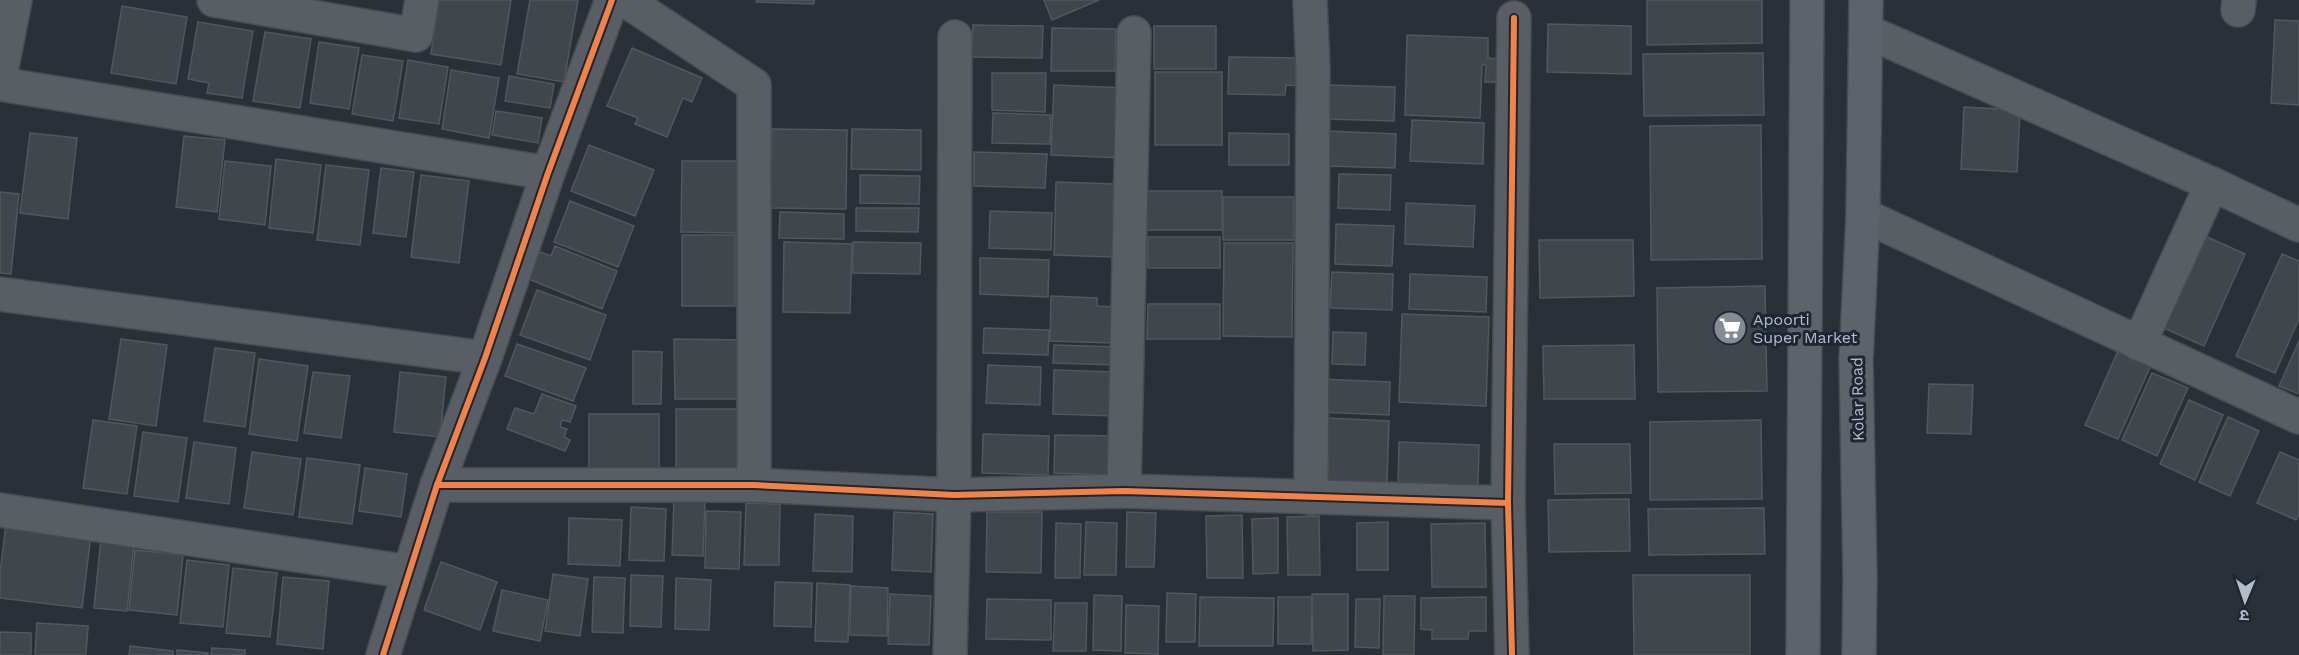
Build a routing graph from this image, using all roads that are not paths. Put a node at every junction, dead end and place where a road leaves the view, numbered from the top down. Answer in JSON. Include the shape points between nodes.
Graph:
{"nodes":[{"id":1,"x":15,"y":0,"type":"edge"},
{"id":2,"x":214,"y":0,"type":"edge"},
{"id":3,"x":422,"y":0,"type":"edge"},
{"id":4,"x":612,"y":0,"type":"edge"},
{"id":5,"x":625,"y":0,"type":"edge"},
{"id":6,"x":1310,"y":0,"type":"edge"},
{"id":7,"x":1807,"y":0,"type":"edge"},
{"id":8,"x":1866,"y":15,"type":"edge"},
{"id":9,"x":1514,"y":18,"type":"dead end"},
{"id":10,"x":1134,"y":33,"type":"dead end"},
{"id":11,"x":955,"y":37,"type":"dead end"},
{"id":12,"x":0,"y":77,"type":"edge"},
{"id":13,"x":0,"y":84,"type":"edge"},
{"id":14,"x":548,"y":173,"type":"junction"},
{"id":15,"x":2212,"y":184,"type":"junction"},
{"id":16,"x":1863,"y":215,"type":"junction"},
{"id":17,"x":2299,"y":225,"type":"edge"},
{"id":18,"x":0,"y":294,"type":"edge"},
{"id":19,"x":2139,"y":344,"type":"junction"},
{"id":20,"x":484,"y":358,"type":"junction"},
{"id":21,"x":2299,"y":417,"type":"edge"},
{"id":22,"x":437,"y":485,"type":"junction"},
{"id":23,"x":754,"y":485,"type":"junction"},
{"id":24,"x":1124,"y":492,"type":"junction"},
{"id":25,"x":954,"y":495,"type":"junction"},
{"id":26,"x":1311,"y":498,"type":"junction"},
{"id":27,"x":1508,"y":503,"type":"junction"},
{"id":28,"x":0,"y":510,"type":"edge"},
{"id":29,"x":410,"y":572,"type":"junction"},
{"id":30,"x":383,"y":655,"type":"edge"},
{"id":31,"x":950,"y":655,"type":"edge"},
{"id":32,"x":1512,"y":655,"type":"edge"},
{"id":33,"x":1803,"y":655,"type":"edge"},
{"id":34,"x":1859,"y":655,"type":"edge"}],
"edges":[{"from":1,"to":12,"type":"street"},
{"from":2,"to":3,"type":"street","via":[[416,35]]},
{"from":4,"to":14,"type":"street"},
{"from":5,"to":23,"type":"street","via":[[754,85]]},
{"from":6,"to":26,"type":"street"},
{"from":7,"to":33,"type":"main road"},
{"from":8,"to":15,"type":"street"},
{"from":8,"to":16,"type":"main road","name":"Kolar Road"},
{"from":9,"to":27,"type":"street"},
{"from":10,"to":24,"type":"street"},
{"from":11,"to":25,"type":"street"},
{"from":13,"to":14,"type":"street"},
{"from":14,"to":20,"type":"street"},
{"from":15,"to":17,"type":"street"},
{"from":15,"to":19,"type":"street"},
{"from":16,"to":19,"type":"street"},
{"from":16,"to":34,"type":"main road","name":"Kolar Road","via":[[1856,360]]},
{"from":18,"to":20,"type":"street"},
{"from":19,"to":21,"type":"street"},
{"from":20,"to":22,"type":"street"},
{"from":22,"to":23,"type":"street"},
{"from":22,"to":29,"type":"street"},
{"from":23,"to":25,"type":"street"},
{"from":24,"to":25,"type":"street"},
{"from":24,"to":26,"type":"street"},
{"from":25,"to":31,"type":"street"},
{"from":26,"to":27,"type":"street"},
{"from":27,"to":32,"type":"street"},
{"from":28,"to":29,"type":"street"},
{"from":29,"to":30,"type":"street"}]}
